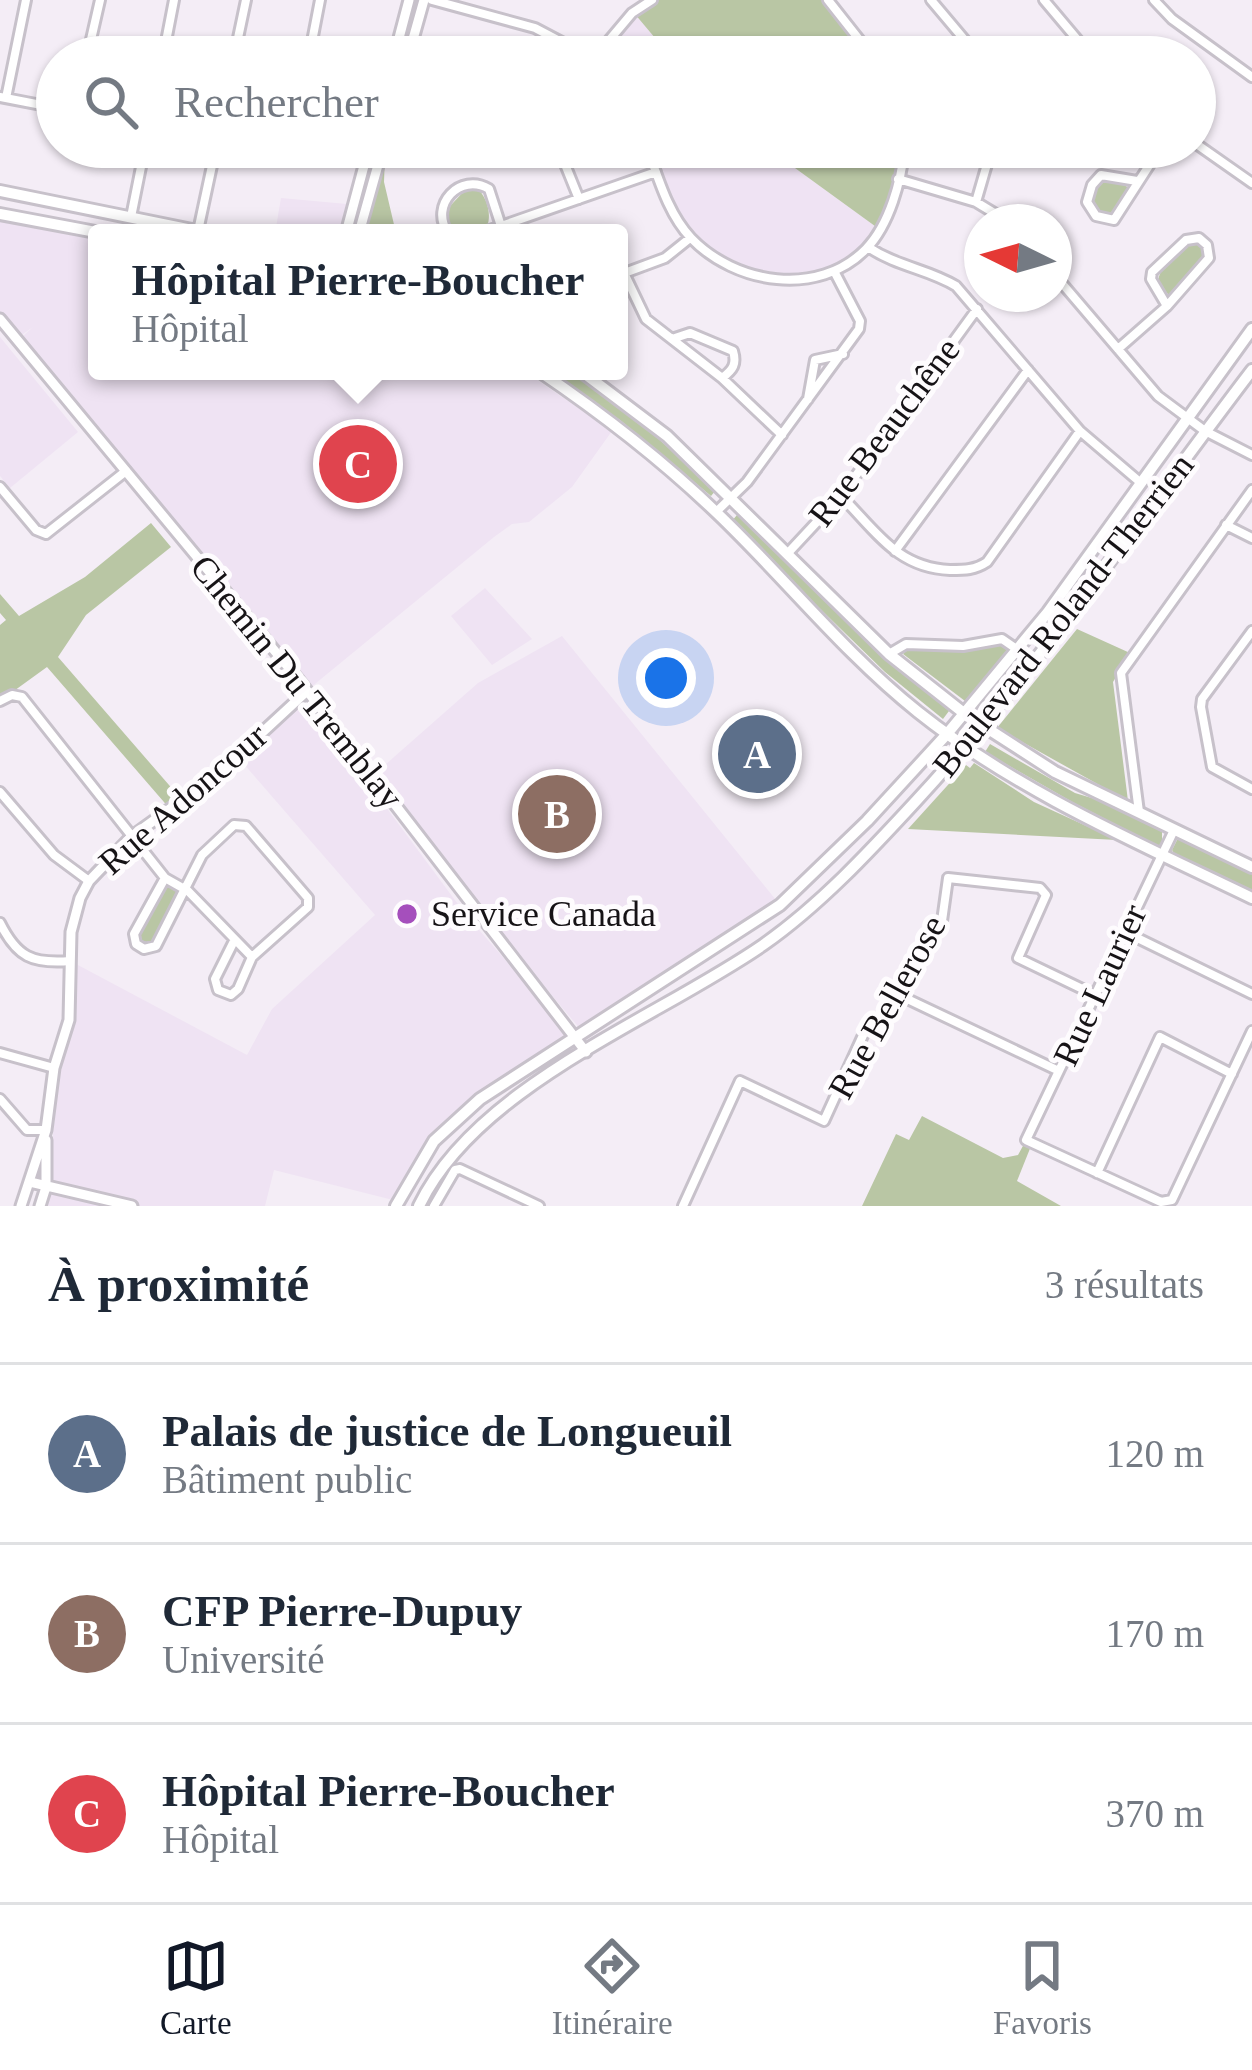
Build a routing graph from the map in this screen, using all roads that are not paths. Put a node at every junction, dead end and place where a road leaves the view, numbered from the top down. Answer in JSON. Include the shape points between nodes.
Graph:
{"nodes":[{"id":1,"x":26,"y":0,"type":"edge"},
{"id":2,"x":100,"y":0,"type":"edge"},
{"id":3,"x":174,"y":0,"type":"edge"},
{"id":4,"x":246,"y":0,"type":"edge"},
{"id":5,"x":320,"y":0,"type":"edge"},
{"id":6,"x":409,"y":0,"type":"edge"},
{"id":7,"x":428,"y":0,"type":"edge"},
{"id":8,"x":652,"y":0,"type":"edge"},
{"id":9,"x":828,"y":0,"type":"edge"},
{"id":10,"x":932,"y":0,"type":"edge"},
{"id":11,"x":1044,"y":0,"type":"edge"},
{"id":12,"x":1154,"y":0,"type":"edge"},
{"id":13,"x":92,"y":36,"type":"edge"},
{"id":14,"x":167,"y":36,"type":"edge"},
{"id":15,"x":238,"y":36,"type":"edge"},
{"id":16,"x":313,"y":36,"type":"edge"},
{"id":17,"x":400,"y":36,"type":"edge"},
{"id":18,"x":415,"y":36,"type":"edge"},
{"id":19,"x":551,"y":36,"type":"edge"},
{"id":20,"x":611,"y":36,"type":"edge"},
{"id":21,"x":856,"y":36,"type":"edge"},
{"id":22,"x":962,"y":36,"type":"edge"},
{"id":23,"x":1074,"y":36,"type":"edge"},
{"id":24,"x":1195,"y":36,"type":"edge"},
{"id":25,"x":1216,"y":51,"type":"edge"},
{"id":26,"x":1252,"y":77,"type":"edge"},
{"id":27,"x":3,"y":98,"type":"edge"},
{"id":28,"x":36,"y":104,"type":"edge"},
{"id":29,"x":1216,"y":158,"type":"edge"},
{"id":30,"x":141,"y":168,"type":"edge"},
{"id":31,"x":213,"y":168,"type":"edge"},
{"id":32,"x":363,"y":168,"type":"edge"},
{"id":33,"x":377,"y":168,"type":"edge"},
{"id":34,"x":566,"y":168,"type":"edge"},
{"id":35,"x":655,"y":168,"type":"edge"},
{"id":36,"x":900,"y":168,"type":"edge"},
{"id":37,"x":988,"y":168,"type":"edge"},
{"id":38,"x":1146,"y":168,"type":"edge"},
{"id":39,"x":656,"y":172,"type":"junction"},
{"id":40,"x":898,"y":179,"type":"junction"},
{"id":41,"x":1137,"y":181,"type":"junction"},
{"id":42,"x":1252,"y":183,"type":"edge"},
{"id":43,"x":0,"y":190,"type":"edge"},
{"id":44,"x":579,"y":199,"type":"junction"},
{"id":45,"x":976,"y":202,"type":"junction"},
{"id":46,"x":979,"y":204,"type":"edge"},
{"id":47,"x":0,"y":214,"type":"edge"},
{"id":48,"x":131,"y":217,"type":"junction"},
{"id":49,"x":164,"y":224,"type":"edge"},
{"id":50,"x":203,"y":224,"type":"edge"},
{"id":51,"x":348,"y":224,"type":"edge"},
{"id":52,"x":362,"y":224,"type":"edge"},
{"id":53,"x":442,"y":224,"type":"edge"},
{"id":54,"x":500,"y":224,"type":"edge"},
{"id":55,"x":507,"y":224,"type":"edge"},
{"id":56,"x":88,"y":231,"type":"edge"},
{"id":57,"x":690,"y":238,"type":"junction"},
{"id":58,"x":868,"y":247,"type":"junction"},
{"id":59,"x":834,"y":271,"type":"junction"},
{"id":60,"x":628,"y":272,"type":"edge"},
{"id":61,"x":628,"y":288,"type":"edge"},
{"id":62,"x":1072,"y":295,"type":"edge"},
{"id":63,"x":964,"y":297,"type":"edge"},
{"id":64,"x":1167,"y":306,"type":"junction"},
{"id":65,"x":974,"y":312,"type":"edge"},
{"id":66,"x":979,"y":312,"type":"edge"},
{"id":67,"x":0,"y":320,"type":"edge"},
{"id":68,"x":1252,"y":329,"type":"edge"},
{"id":69,"x":672,"y":339,"type":"junction"},
{"id":70,"x":1118,"y":349,"type":"junction"},
{"id":71,"x":843,"y":354,"type":"junction"},
{"id":72,"x":1028,"y":370,"type":"junction"},
{"id":73,"x":1252,"y":370,"type":"edge"},
{"id":74,"x":722,"y":378,"type":"junction"},
{"id":75,"x":550,"y":380,"type":"edge"},
{"id":76,"x":592,"y":380,"type":"edge"},
{"id":77,"x":808,"y":401,"type":"junction"},
{"id":78,"x":1188,"y":418,"type":"junction"},
{"id":79,"x":1080,"y":431,"type":"junction"},
{"id":80,"x":1205,"y":431,"type":"junction"},
{"id":81,"x":782,"y":435,"type":"junction"},
{"id":82,"x":1252,"y":455,"type":"edge"},
{"id":83,"x":126,"y":471,"type":"junction"},
{"id":84,"x":1141,"y":483,"type":"junction"},
{"id":85,"x":0,"y":487,"type":"edge"},
{"id":86,"x":1252,"y":490,"type":"edge"},
{"id":87,"x":731,"y":496,"type":"junction"},
{"id":88,"x":841,"y":496,"type":"junction"},
{"id":89,"x":716,"y":512,"type":"junction"},
{"id":90,"x":1226,"y":525,"type":"junction"},
{"id":91,"x":1252,"y":538,"type":"edge"},
{"id":92,"x":895,"y":551,"type":"junction"},
{"id":93,"x":788,"y":553,"type":"junction"},
{"id":94,"x":1252,"y":631,"type":"edge"},
{"id":95,"x":1018,"y":650,"type":"junction"},
{"id":96,"x":890,"y":654,"type":"junction"},
{"id":97,"x":307,"y":691,"type":"junction"},
{"id":98,"x":0,"y":701,"type":"edge"},
{"id":99,"x":965,"y":714,"type":"junction"},
{"id":100,"x":983,"y":727,"type":"junction"},
{"id":101,"x":947,"y":734,"type":"junction"},
{"id":102,"x":967,"y":747,"type":"junction"},
{"id":103,"x":1252,"y":789,"type":"edge"},
{"id":104,"x":0,"y":792,"type":"edge"},
{"id":105,"x":1139,"y":813,"type":"junction"},
{"id":106,"x":1174,"y":830,"type":"junction"},
{"id":107,"x":131,"y":837,"type":"junction"},
{"id":108,"x":1162,"y":855,"type":"junction"},
{"id":109,"x":1252,"y":867,"type":"edge"},
{"id":110,"x":165,"y":878,"type":"junction"},
{"id":111,"x":89,"y":881,"type":"junction"},
{"id":112,"x":188,"y":890,"type":"junction"},
{"id":113,"x":1252,"y":898,"type":"edge"},
{"id":114,"x":0,"y":923,"type":"edge"},
{"id":115,"x":1125,"y":932,"type":"junction"},
{"id":116,"x":234,"y":941,"type":"junction"},
{"id":117,"x":252,"y":957,"type":"junction"},
{"id":118,"x":70,"y":961,"type":"junction"},
{"id":119,"x":1252,"y":994,"type":"edge"},
{"id":120,"x":1095,"y":995,"type":"junction"},
{"id":121,"x":902,"y":996,"type":"junction"},
{"id":122,"x":1252,"y":1031,"type":"edge"},
{"id":123,"x":575,"y":1036,"type":"junction"},
{"id":124,"x":586,"y":1052,"type":"junction"},
{"id":125,"x":0,"y":1053,"type":"edge"},
{"id":126,"x":54,"y":1068,"type":"junction"},
{"id":127,"x":1059,"y":1071,"type":"junction"},
{"id":128,"x":1232,"y":1074,"type":"junction"},
{"id":129,"x":0,"y":1099,"type":"edge"},
{"id":130,"x":46,"y":1130,"type":"junction"},
{"id":131,"x":1097,"y":1173,"type":"junction"},
{"id":132,"x":30,"y":1182,"type":"junction"},
{"id":133,"x":46,"y":1186,"type":"junction"},
{"id":134,"x":21,"y":1206,"type":"edge"},
{"id":135,"x":40,"y":1206,"type":"edge"},
{"id":136,"x":132,"y":1206,"type":"edge"},
{"id":137,"x":396,"y":1206,"type":"edge"},
{"id":138,"x":419,"y":1206,"type":"edge"},
{"id":139,"x":434,"y":1206,"type":"edge"},
{"id":140,"x":539,"y":1206,"type":"edge"},
{"id":141,"x":684,"y":1206,"type":"edge"}],
"edges":[{"from":1,"to":27,"type":"street"},
{"from":2,"to":13,"type":"street"},
{"from":3,"to":14,"type":"street"},
{"from":4,"to":15,"type":"street"},
{"from":5,"to":16,"type":"street"},
{"from":6,"to":17,"type":"street"},
{"from":7,"to":18,"type":"street"},
{"from":7,"to":19,"type":"street"},
{"from":8,"to":20,"type":"street"},
{"from":9,"to":21,"type":"street"},
{"from":10,"to":22,"type":"street"},
{"from":11,"to":23,"type":"street"},
{"from":12,"to":24,"type":"street"},
{"from":25,"to":26,"type":"street"},
{"from":27,"to":28,"type":"street"},
{"from":29,"to":42,"type":"street"},
{"from":30,"to":48,"type":"street"},
{"from":31,"to":50,"type":"street"},
{"from":32,"to":51,"type":"street"},
{"from":33,"to":52,"type":"street"},
{"from":34,"to":44,"type":"street"},
{"from":35,"to":39,"type":"street"},
{"from":36,"to":40,"type":"street"},
{"from":37,"to":45,"type":"street"},
{"from":38,"to":41,"type":"street"},
{"from":39,"to":44,"type":"street"},
{"from":39,"to":57,"type":"street"},
{"from":40,"to":45,"type":"street"},
{"from":40,"to":58,"type":"street"},
{"from":41,"to":41,"type":"street","via":[[1114,220],[1096,216],[1088,202],[1102,175]]},
{"from":43,"to":48,"type":"main road"},
{"from":44,"to":55,"type":"street"},
{"from":45,"to":46,"type":"street"},
{"from":47,"to":56,"type":"main road"},
{"from":48,"to":49,"type":"main road"},
{"from":53,"to":54,"type":"street","via":[[443,206],[467,182],[489,189]]},
{"from":57,"to":59,"type":"street","via":[[752,276],[796,280]]},
{"from":57,"to":60,"type":"street"},
{"from":58,"to":59,"type":"street"},
{"from":58,"to":63,"type":"street","via":[[950,282]]},
{"from":59,"to":71,"type":"street","via":[[860,321]]},
{"from":61,"to":69,"type":"street","via":[[638,310]]},
{"from":62,"to":70,"type":"street"},
{"from":64,"to":64,"type":"street","via":[[1209,258],[1199,238],[1152,272]]},
{"from":64,"to":70,"type":"street"},
{"from":65,"to":88,"type":"street","name":"Rue Beauchêne"},
{"from":66,"to":72,"type":"street"},
{"from":67,"to":83,"type":"street","name":"Chemin Du Tremblay"},
{"from":68,"to":78,"type":"main road","name":"Boulevard Roland-Therrien"},
{"from":69,"to":74,"type":"street"},
{"from":69,"to":74,"type":"street","via":[[691,333],[733,351],[736,360]]},
{"from":70,"to":78,"type":"street"},
{"from":71,"to":77,"type":"street"},
{"from":71,"to":77,"type":"street","via":[[815,360]]},
{"from":72,"to":79,"type":"street"},
{"from":72,"to":92,"type":"street"},
{"from":73,"to":80,"type":"main road","name":"Boulevard Roland-Therrien"},
{"from":74,"to":81,"type":"street"},
{"from":75,"to":89,"type":"main road"},
{"from":76,"to":87,"type":"main road"},
{"from":77,"to":81,"type":"street"},
{"from":78,"to":80,"type":"street"},
{"from":78,"to":84,"type":"main road","name":"Boulevard Roland-Therrien"},
{"from":79,"to":84,"type":"street"},
{"from":79,"to":92,"type":"street","via":[[988,562],[967,571],[930,569]]},
{"from":80,"to":82,"type":"street"},
{"from":80,"to":100,"type":"main road","name":"Boulevard Roland-Therrien"},
{"from":81,"to":87,"type":"street"},
{"from":83,"to":85,"type":"street","via":[[45,534]]},
{"from":83,"to":97,"type":"street","name":"Chemin Du Tremblay"},
{"from":84,"to":95,"type":"main road","name":"Boulevard Roland-Therrien"},
{"from":86,"to":90,"type":"street"},
{"from":87,"to":89,"type":"street"},
{"from":87,"to":93,"type":"main road"},
{"from":88,"to":92,"type":"street"},
{"from":88,"to":93,"type":"street","name":"Rue Beauchêne"},
{"from":89,"to":101,"type":"main road","via":[[862,663]]},
{"from":90,"to":91,"type":"street"},
{"from":90,"to":105,"type":"street","via":[[1120,673]]},
{"from":93,"to":96,"type":"main road"},
{"from":94,"to":103,"type":"street","via":[[1201,707],[1212,767]]},
{"from":95,"to":96,"type":"street","name":"Boulevard Roland-Therrien","via":[[1002,639],[906,644]]},
{"from":95,"to":99,"type":"main road","name":"Boulevard Roland-Therrien"},
{"from":96,"to":99,"type":"main road"},
{"from":97,"to":107,"type":"street","name":"Rue Adoncour","via":[[214,777]]},
{"from":97,"to":123,"type":"street","name":"Chemin Du Tremblay"},
{"from":98,"to":107,"type":"street","via":[[22,697]]},
{"from":99,"to":100,"type":"main road"},
{"from":99,"to":101,"type":"main road","name":"Boulevard Roland-Therrien"},
{"from":100,"to":102,"type":"main road","name":"Boulevard Roland-Therrien"},
{"from":100,"to":105,"type":"main road"},
{"from":101,"to":102,"type":"main road"},
{"from":101,"to":123,"type":"main road","name":"Boulevard Roland-Therrien","via":[[780,905]]},
{"from":102,"to":108,"type":"main road"},
{"from":102,"to":124,"type":"main road","name":"Boulevard Roland-Therrien","via":[[794,920]]},
{"from":104,"to":111,"type":"street","via":[[54,855]]},
{"from":105,"to":106,"type":"main road"},
{"from":106,"to":108,"type":"street","name":"Rue Laurier"},
{"from":106,"to":109,"type":"main road"},
{"from":107,"to":110,"type":"street"},
{"from":107,"to":111,"type":"street","name":"Rue Adoncour"},
{"from":108,"to":113,"type":"main road"},
{"from":108,"to":115,"type":"street","name":"Rue Laurier"},
{"from":110,"to":112,"type":"street"},
{"from":110,"to":112,"type":"street","via":[[134,934],[144,949],[156,946]]},
{"from":111,"to":118,"type":"street","name":"Rue Adoncour","via":[[74,915]]},
{"from":112,"to":116,"type":"street"},
{"from":112,"to":117,"type":"street","via":[[210,845],[234,825],[246,826],[308,898],[308,907]]},
{"from":114,"to":118,"type":"street","via":[[29,961]]},
{"from":115,"to":119,"type":"street"},
{"from":115,"to":120,"type":"street","name":"Rue Laurier"},
{"from":116,"to":117,"type":"street"},
{"from":116,"to":117,"type":"street","via":[[215,979],[218,989],[238,989]]},
{"from":118,"to":126,"type":"street","name":"Rue Adoncour","via":[[69,1020]]},
{"from":120,"to":121,"type":"street","name":"Rue Bellerose","via":[[1018,958],[1046,895],[1040,888],[948,878],[942,921]]},
{"from":120,"to":127,"type":"street","name":"Rue Laurier"},
{"from":121,"to":127,"type":"street"},
{"from":121,"to":141,"type":"street","name":"Rue Bellerose","via":[[865,1031],[824,1121],[740,1081]]},
{"from":122,"to":128,"type":"street"},
{"from":123,"to":124,"type":"street","name":"Chemin Du Tremblay"},
{"from":123,"to":137,"type":"main road","name":"Boulevard Roland-Therrien","via":[[455,1120]]},
{"from":124,"to":138,"type":"main road","name":"Boulevard Roland-Therrien","via":[[471,1132]]},
{"from":125,"to":126,"type":"street"},
{"from":126,"to":130,"type":"street","name":"Rue Adoncour"},
{"from":127,"to":131,"type":"street","name":"Rue Laurier","via":[[1026,1140]]},
{"from":128,"to":131,"type":"street","via":[[1172,1200]]},
{"from":128,"to":131,"type":"street","via":[[1160,1037]]},
{"from":129,"to":130,"type":"street","via":[[27,1130]]},
{"from":130,"to":132,"type":"street","name":"Rue Adoncour"},
{"from":130,"to":133,"type":"street","name":"Rue Adoncour"},
{"from":132,"to":133,"type":"street"},
{"from":132,"to":134,"type":"street","name":"Rue Adoncour"},
{"from":133,"to":135,"type":"street","name":"Rue Adoncour"},
{"from":133,"to":136,"type":"street"},
{"from":139,"to":140,"type":"street","via":[[460,1169]]}]}
